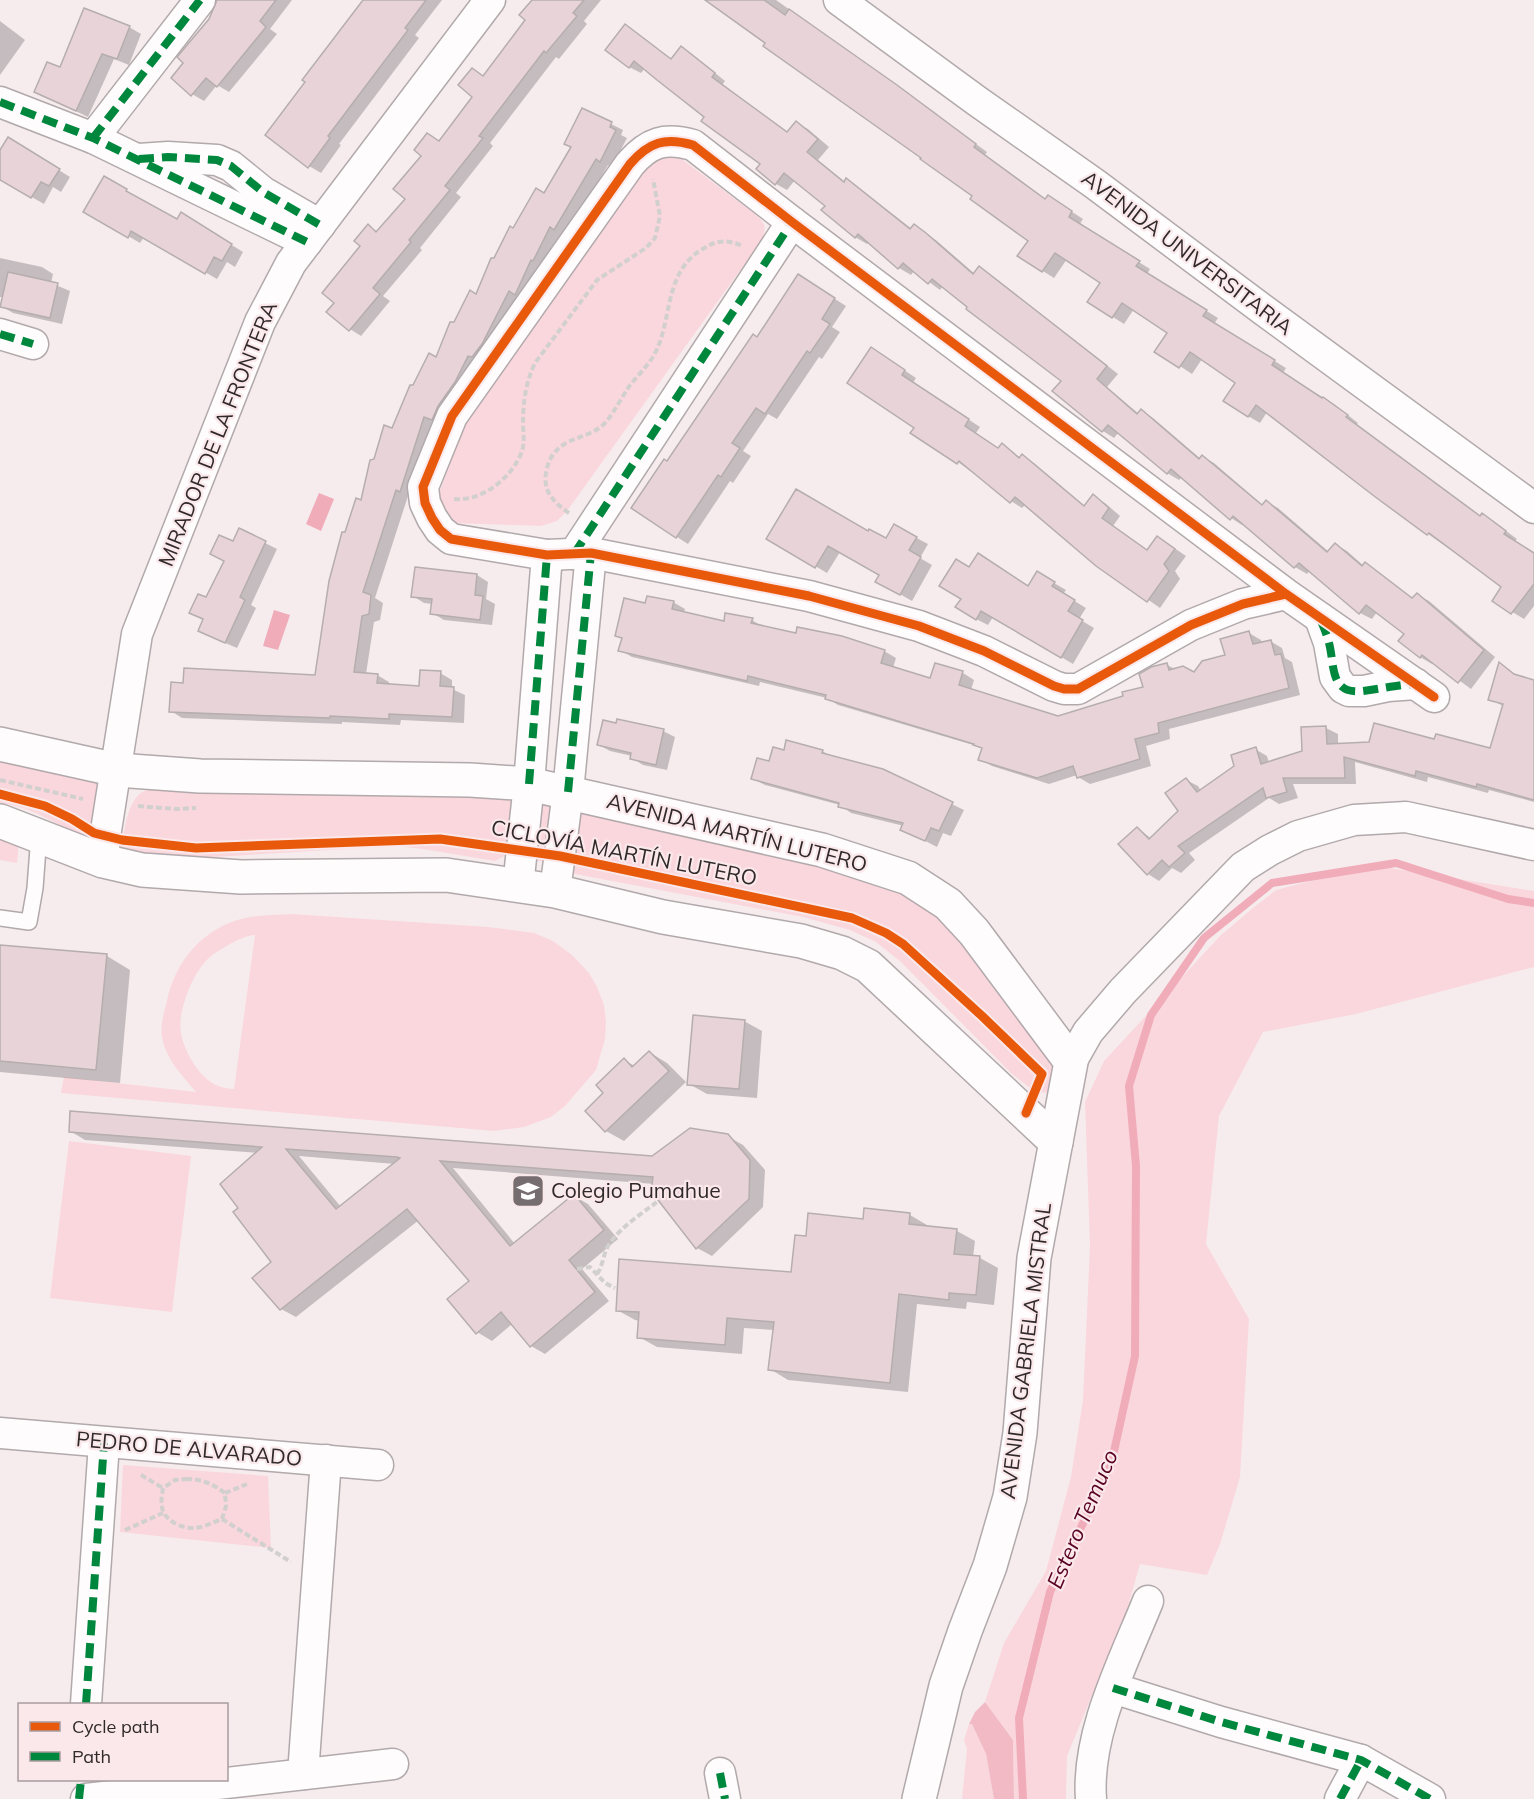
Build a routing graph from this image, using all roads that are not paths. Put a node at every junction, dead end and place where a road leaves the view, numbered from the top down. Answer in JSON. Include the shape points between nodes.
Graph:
{"nodes":[{"id":1,"x":200,"y":0,"type":"edge"},
{"id":2,"x":490,"y":0,"type":"edge"},
{"id":3,"x":839,"y":0,"type":"edge"},
{"id":4,"x":0,"y":102,"type":"edge"},
{"id":5,"x":93,"y":138,"type":"junction"},
{"id":6,"x":792,"y":222,"type":"junction"},
{"id":7,"x":313,"y":233,"type":"junction"},
{"id":8,"x":0,"y":334,"type":"edge"},
{"id":9,"x":33,"y":344,"type":"dead end"},
{"id":10,"x":1534,"y":508,"type":"edge"},
{"id":11,"x":575,"y":548,"type":"junction"},
{"id":12,"x":1286,"y":594,"type":"junction"},
{"id":13,"x":1320,"y":618,"type":"junction"},
{"id":14,"x":0,"y":744,"type":"edge"},
{"id":15,"x":117,"y":770,"type":"junction"},
{"id":16,"x":529,"y":784,"type":"junction"},
{"id":17,"x":568,"y":792,"type":"junction"},
{"id":18,"x":0,"y":821,"type":"edge"},
{"id":19,"x":39,"y":835,"type":"junction"},
{"id":20,"x":1534,"y":845,"type":"edge"},
{"id":21,"x":103,"y":861,"type":"junction"},
{"id":22,"x":518,"y":886,"type":"junction"},
{"id":23,"x":555,"y":891,"type":"junction"},
{"id":24,"x":0,"y":918,"type":"edge"},
{"id":25,"x":1071,"y":1062,"type":"junction"},
{"id":26,"x":1056,"y":1142,"type":"junction"},
{"id":27,"x":0,"y":1433,"type":"edge"},
{"id":28,"x":104,"y":1443,"type":"junction"},
{"id":29,"x":326,"y":1460,"type":"junction"},
{"id":30,"x":378,"y":1464,"type":"dead end"},
{"id":31,"x":1148,"y":1601,"type":"dead end"},
{"id":32,"x":1113,"y":1688,"type":"junction"},
{"id":33,"x":86,"y":1703,"type":"edge"},
{"id":34,"x":1361,"y":1760,"type":"junction"},
{"id":35,"x":393,"y":1764,"type":"dead end"},
{"id":36,"x":303,"y":1774,"type":"junction"},
{"id":37,"x":81,"y":1781,"type":"edge"},
{"id":38,"x":79,"y":1799,"type":"edge"},
{"id":39,"x":86,"y":1799,"type":"edge"},
{"id":40,"x":919,"y":1799,"type":"edge"},
{"id":41,"x":1091,"y":1799,"type":"edge"},
{"id":42,"x":1340,"y":1799,"type":"edge"},
{"id":43,"x":1430,"y":1799,"type":"edge"}],
"edges":[{"from":1,"to":5,"type":"street"},
{"from":2,"to":7,"type":"street","name":"MIRADOR DE LA FRONTERA"},
{"from":3,"to":10,"type":"street","name":"AVENIDA UNIVERSITARIA"},
{"from":4,"to":5,"type":"street"},
{"from":5,"to":7,"type":"street"},
{"from":6,"to":11,"type":"street"},
{"from":6,"to":11,"type":"street","via":[[693,145],[680,141],[651,145],[634,159],[452,416],[423,487],[425,503],[440,530],[451,539]]},
{"from":6,"to":12,"type":"street"},
{"from":7,"to":15,"type":"street","name":"MIRADOR DE LA FRONTERA","via":[[291,263],[260,322],[137,634]]},
{"from":8,"to":9,"type":"street"},
{"from":11,"to":12,"type":"street","via":[[809,596],[919,626],[1064,689],[1090,684],[1191,625],[1243,604]]},
{"from":11,"to":16,"type":"street"},
{"from":11,"to":17,"type":"street"},
{"from":12,"to":13,"type":"street"},
{"from":13,"to":13,"type":"street","via":[[1425,691],[1388,686],[1356,692],[1343,688],[1335,677]]},
{"from":14,"to":15,"type":"street","name":"AVENIDA MARTÍN LUTERO"},
{"from":15,"to":16,"type":"street","name":"AVENIDA MARTÍN LUTERO"},
{"from":15,"to":21,"type":"street","name":"MIRADOR DE LA FRONTERA"},
{"from":16,"to":17,"type":"street","name":"AVENIDA MARTÍN LUTERO"},
{"from":16,"to":22,"type":"street"},
{"from":17,"to":23,"type":"street"},
{"from":17,"to":25,"type":"street","name":"AVENIDA MARTÍN LUTERO","via":[[822,850],[908,878],[948,904],[974,932]]},
{"from":18,"to":19,"type":"street"},
{"from":19,"to":21,"type":"street"},
{"from":19,"to":24,"type":"lane","via":[[29,922]]},
{"from":20,"to":25,"type":"street","name":"AVENIDA GABRIELA MISTRAL","via":[[1406,817],[1354,820],[1298,836],[1243,867],[1123,991],[1088,1032]]},
{"from":21,"to":22,"type":"street","via":[[173,873],[241,877],[446,875]]},
{"from":22,"to":23,"type":"street"},
{"from":23,"to":26,"type":"street","via":[[663,917],[801,940],[851,957],[868,966]]},
{"from":25,"to":26,"type":"street","name":"AVENIDA GABRIELA MISTRAL"},
{"from":26,"to":40,"type":"street","name":"AVENIDA GABRIELA MISTRAL","via":[[1034,1258],[1020,1433],[1010,1497],[990,1566],[946,1686]]},
{"from":27,"to":28,"type":"street","name":"PEDRO DE ALVARADO"},
{"from":28,"to":29,"type":"street","name":"PEDRO DE ALVARADO"},
{"from":28,"to":33,"type":"street"},
{"from":29,"to":30,"type":"street","name":"PEDRO DE ALVARADO"},
{"from":29,"to":36,"type":"street"},
{"from":31,"to":32,"type":"street"},
{"from":32,"to":34,"type":"street"},
{"from":32,"to":41,"type":"street","via":[[1092,1757]]},
{"from":34,"to":42,"type":"street"},
{"from":34,"to":43,"type":"street"},
{"from":35,"to":36,"type":"street"},
{"from":36,"to":39,"type":"street"},
{"from":37,"to":38,"type":"street"}]}
